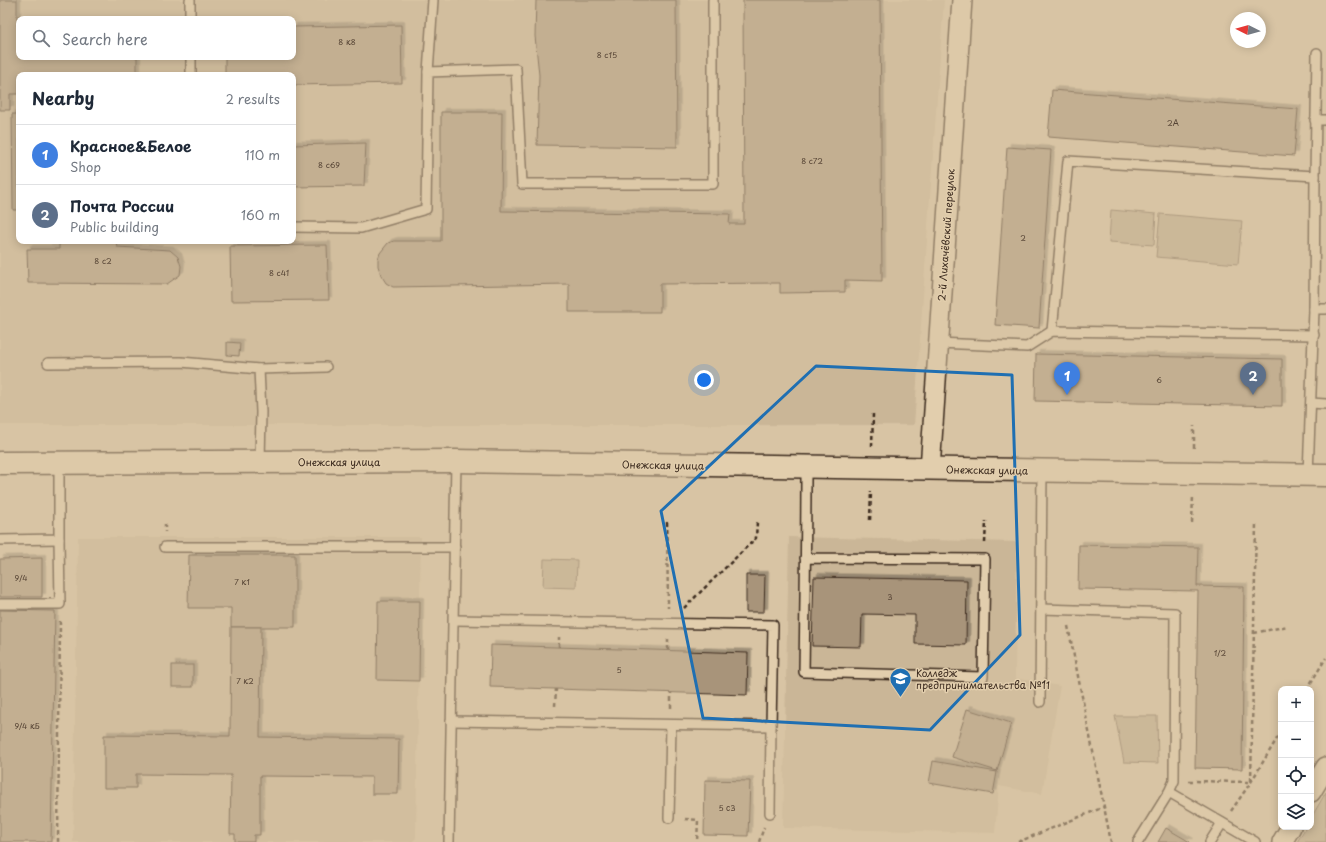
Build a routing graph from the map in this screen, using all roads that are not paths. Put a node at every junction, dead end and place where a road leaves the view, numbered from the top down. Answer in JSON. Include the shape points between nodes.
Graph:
{"nodes":[{"id":1,"x":190,"y":0,"type":"edge"},
{"id":2,"x":433,"y":0,"type":"edge"},
{"id":3,"x":713,"y":0,"type":"edge"},
{"id":4,"x":962,"y":0,"type":"edge"},
{"id":5,"x":190,"y":16,"type":"edge"},
{"id":6,"x":1317,"y":54,"type":"dead end"},
{"id":7,"x":191,"y":60,"type":"edge"},
{"id":8,"x":191,"y":72,"type":"edge"},
{"id":9,"x":428,"y":72,"type":"junction"},
{"id":10,"x":1316,"y":120,"type":"junction"},
{"id":11,"x":1326,"y":120,"type":"edge"},
{"id":12,"x":1315,"y":176,"type":"junction"},
{"id":13,"x":296,"y":227,"type":"edge"},
{"id":14,"x":1314,"y":308,"type":"junction"},
{"id":15,"x":1326,"y":309,"type":"edge"},
{"id":16,"x":1052,"y":331,"type":"junction"},
{"id":17,"x":1314,"y":335,"type":"junction"},
{"id":18,"x":938,"y":343,"type":"junction"},
{"id":19,"x":48,"y":363,"type":"dead end"},
{"id":20,"x":326,"y":368,"type":"dead end"},
{"id":21,"x":259,"y":369,"type":"junction"},
{"id":22,"x":1311,"y":403,"type":"junction"},
{"id":23,"x":1326,"y":404,"type":"edge"},
{"id":24,"x":456,"y":461,"type":"junction"},
{"id":25,"x":260,"y":462,"type":"junction"},
{"id":26,"x":0,"y":463,"type":"edge"},
{"id":27,"x":59,"y":463,"type":"junction"},
{"id":28,"x":806,"y":467,"type":"junction"},
{"id":29,"x":930,"y":470,"type":"junction"},
{"id":30,"x":1042,"y":471,"type":"junction"},
{"id":31,"x":1317,"y":475,"type":"edge"},
{"id":32,"x":59,"y":539,"type":"junction"},
{"id":33,"x":0,"y":540,"type":"edge"},
{"id":34,"x":165,"y":547,"type":"dead end"},
{"id":35,"x":455,"y":547,"type":"junction"},
{"id":36,"x":805,"y":558,"type":"junction"},
{"id":37,"x":0,"y":604,"type":"edge"},
{"id":38,"x":1041,"y":609,"type":"junction"},
{"id":39,"x":454,"y":620,"type":"junction"},
{"id":40,"x":1040,"y":702,"type":"dead end"},
{"id":41,"x":451,"y":721,"type":"junction"},
{"id":42,"x":671,"y":725,"type":"junction"},
{"id":43,"x":771,"y":726,"type":"junction"},
{"id":44,"x":1326,"y":767,"type":"edge"},
{"id":45,"x":1314,"y":787,"type":"edge"},
{"id":46,"x":1170,"y":792,"type":"junction"},
{"id":47,"x":770,"y":813,"type":"dead end"},
{"id":48,"x":669,"y":818,"type":"road end"},
{"id":49,"x":1222,"y":823,"type":"junction"},
{"id":50,"x":1289,"y":830,"type":"edge"},
{"id":51,"x":449,"y":842,"type":"edge"},
{"id":52,"x":1138,"y":842,"type":"edge"},
{"id":53,"x":1210,"y":842,"type":"edge"},
{"id":54,"x":1255,"y":842,"type":"edge"},
{"id":55,"x":1282,"y":842,"type":"edge"}],
"edges":[{"from":1,"to":5,"type":"lane"},
{"from":2,"to":9,"type":"lane"},
{"from":3,"to":9,"type":"lane","via":[[713,184],[522,184],[516,69]]},
{"from":4,"to":18,"type":"street","name":"2-й Лихачёвский переулок"},
{"from":6,"to":10,"type":"lane"},
{"from":7,"to":8,"type":"lane"},
{"from":9,"to":13,"type":"lane","via":[[426,209],[361,228]]},
{"from":10,"to":11,"type":"lane"},
{"from":10,"to":12,"type":"lane"},
{"from":12,"to":14,"type":"lane"},
{"from":12,"to":16,"type":"lane","via":[[1068,161]]},
{"from":14,"to":15,"type":"lane"},
{"from":14,"to":17,"type":"lane"},
{"from":16,"to":17,"type":"lane"},
{"from":16,"to":18,"type":"lane","via":[[1027,347]]},
{"from":17,"to":22,"type":"lane"},
{"from":18,"to":29,"type":"street","name":"2-й Лихачёвский переулок"},
{"from":19,"to":21,"type":"lane","via":[[181,362]]},
{"from":20,"to":21,"type":"lane"},
{"from":21,"to":25,"type":"lane"},
{"from":22,"to":23,"type":"lane"},
{"from":22,"to":31,"type":"lane"},
{"from":24,"to":25,"type":"main road","name":"Онежская улица"},
{"from":24,"to":28,"type":"main road","name":"Онежская улица"},
{"from":24,"to":35,"type":"lane"},
{"from":25,"to":27,"type":"main road","name":"Онежская улица"},
{"from":26,"to":27,"type":"main road","name":"Онежская улица"},
{"from":27,"to":32,"type":"lane"},
{"from":28,"to":29,"type":"main road","name":"Онежская улица"},
{"from":28,"to":36,"type":"lane"},
{"from":29,"to":30,"type":"main road","name":"Онежская улица"},
{"from":30,"to":31,"type":"main road","name":"Онежская улица"},
{"from":30,"to":38,"type":"lane"},
{"from":32,"to":33,"type":"lane"},
{"from":32,"to":37,"type":"lane","via":[[60,604]]},
{"from":34,"to":35,"type":"lane"},
{"from":35,"to":39,"type":"lane"},
{"from":36,"to":36,"type":"lane","via":[[804,672],[983,677],[985,559]]},
{"from":38,"to":40,"type":"lane"},
{"from":38,"to":46,"type":"lane","via":[[1175,613],[1174,781]]},
{"from":39,"to":41,"type":"lane"},
{"from":39,"to":43,"type":"lane","via":[[772,625]]},
{"from":41,"to":42,"type":"lane"},
{"from":41,"to":51,"type":"lane"},
{"from":42,"to":43,"type":"lane"},
{"from":42,"to":48,"type":"lane"},
{"from":43,"to":47,"type":"lane"},
{"from":44,"to":45,"type":"street"},
{"from":46,"to":49,"type":"lane"},
{"from":46,"to":52,"type":"lane"},
{"from":49,"to":53,"type":"lane"},
{"from":49,"to":54,"type":"lane"},
{"from":50,"to":55,"type":"street"}]}
